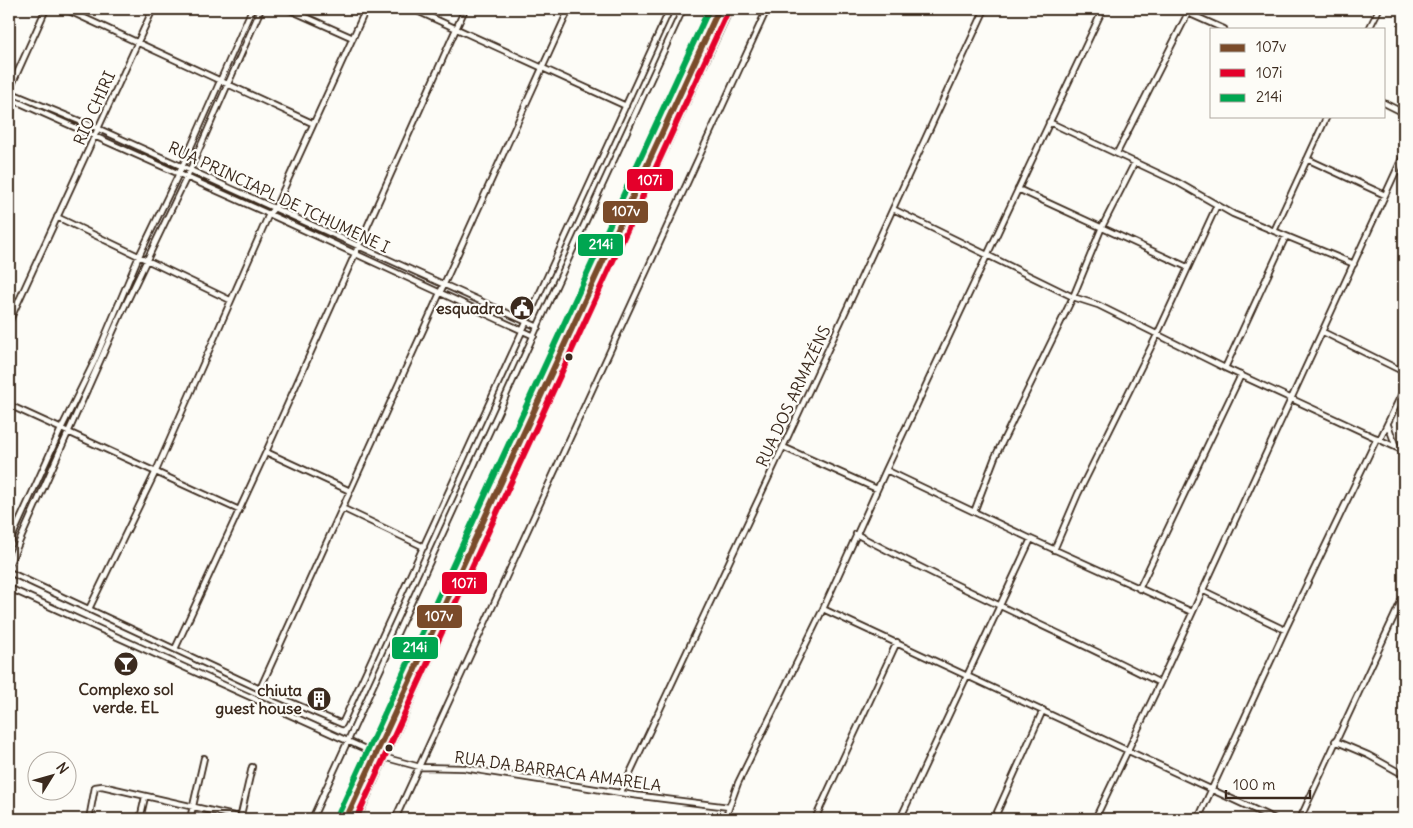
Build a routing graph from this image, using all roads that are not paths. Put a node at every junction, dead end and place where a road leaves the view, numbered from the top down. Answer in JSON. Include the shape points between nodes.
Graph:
{"nodes":[{"id":1,"x":46,"y":9,"type":"edge"},
{"id":2,"x":65,"y":9,"type":"edge"},
{"id":3,"x":152,"y":9,"type":"edge"},
{"id":4,"x":252,"y":9,"type":"edge"},
{"id":5,"x":261,"y":9,"type":"edge"},
{"id":6,"x":288,"y":9,"type":"edge"},
{"id":7,"x":366,"y":9,"type":"edge"},
{"id":8,"x":413,"y":9,"type":"edge"},
{"id":9,"x":465,"y":9,"type":"edge"},
{"id":10,"x":569,"y":9,"type":"edge"},
{"id":11,"x":670,"y":9,"type":"edge"},
{"id":12,"x":683,"y":9,"type":"edge"},
{"id":13,"x":712,"y":9,"type":"edge"},
{"id":14,"x":719,"y":9,"type":"edge"},
{"id":15,"x":728,"y":9,"type":"edge"},
{"id":16,"x":767,"y":9,"type":"edge"},
{"id":17,"x":985,"y":9,"type":"edge"},
{"id":18,"x":1103,"y":9,"type":"edge"},
{"id":19,"x":1179,"y":9,"type":"edge"},
{"id":20,"x":1379,"y":9,"type":"edge"},
{"id":21,"x":1188,"y":13,"type":"junction"},
{"id":22,"x":456,"y":28,"type":"junction"},
{"id":23,"x":1222,"y":28,"type":"edge"},
{"id":24,"x":1370,"y":28,"type":"edge"},
{"id":25,"x":353,"y":38,"type":"junction"},
{"id":26,"x":137,"y":42,"type":"junction"},
{"id":27,"x":542,"y":68,"type":"junction"},
{"id":28,"x":221,"y":80,"type":"junction"},
{"id":29,"x":229,"y":84,"type":"junction"},
{"id":30,"x":9,"y":91,"type":"edge"},
{"id":31,"x":9,"y":98,"type":"edge"},
{"id":32,"x":1386,"y":104,"type":"edge"},
{"id":33,"x":626,"y":106,"type":"junction"},
{"id":34,"x":1404,"y":113,"type":"edge"},
{"id":35,"x":1327,"y":118,"type":"edge"},
{"id":36,"x":1050,"y":122,"type":"junction"},
{"id":37,"x":312,"y":123,"type":"junction"},
{"id":38,"x":98,"y":129,"type":"junction"},
{"id":39,"x":95,"y":136,"type":"junction"},
{"id":40,"x":1117,"y":153,"type":"junction"},
{"id":41,"x":1404,"y":154,"type":"edge"},
{"id":42,"x":1307,"y":159,"type":"junction"},
{"id":43,"x":1135,"y":162,"type":"junction"},
{"id":44,"x":182,"y":167,"type":"junction"},
{"id":45,"x":190,"y":170,"type":"junction"},
{"id":46,"x":179,"y":173,"type":"junction"},
{"id":47,"x":187,"y":177,"type":"junction"},
{"id":48,"x":1018,"y":189,"type":"junction"},
{"id":49,"x":1385,"y":196,"type":"junction"},
{"id":50,"x":1217,"y":205,"type":"junction"},
{"id":51,"x":274,"y":209,"type":"junction"},
{"id":52,"x":894,"y":209,"type":"junction"},
{"id":53,"x":269,"y":214,"type":"junction"},
{"id":54,"x":57,"y":217,"type":"junction"},
{"id":55,"x":1102,"y":227,"type":"junction"},
{"id":56,"x":1274,"y":231,"type":"junction"},
{"id":57,"x":1286,"y":236,"type":"junction"},
{"id":58,"x":358,"y":247,"type":"junction"},
{"id":59,"x":355,"y":254,"type":"junction"},
{"id":60,"x":987,"y":254,"type":"junction"},
{"id":61,"x":139,"y":256,"type":"junction"},
{"id":62,"x":147,"y":260,"type":"junction"},
{"id":63,"x":1354,"y":264,"type":"junction"},
{"id":64,"x":1187,"y":267,"type":"junction"},
{"id":65,"x":442,"y":286,"type":"junction"},
{"id":66,"x":439,"y":291,"type":"junction"},
{"id":67,"x":1073,"y":297,"type":"junction"},
{"id":68,"x":230,"y":300,"type":"junction"},
{"id":69,"x":9,"y":322,"type":"edge"},
{"id":70,"x":528,"y":322,"type":"junction"},
{"id":71,"x":538,"y":327,"type":"junction"},
{"id":72,"x":524,"y":330,"type":"junction"},
{"id":73,"x":1323,"y":332,"type":"junction"},
{"id":74,"x":1157,"y":335,"type":"junction"},
{"id":75,"x":534,"y":336,"type":"junction"},
{"id":76,"x":1225,"y":368,"type":"junction"},
{"id":77,"x":1404,"y":372,"type":"edge"},
{"id":78,"x":1241,"y":375,"type":"junction"},
{"id":79,"x":1404,"y":389,"type":"edge"},
{"id":80,"x":1292,"y":398,"type":"junction"},
{"id":81,"x":9,"y":405,"type":"edge"},
{"id":82,"x":1388,"y":425,"type":"junction"},
{"id":83,"x":61,"y":429,"type":"junction"},
{"id":84,"x":68,"y":432,"type":"junction"},
{"id":85,"x":1378,"y":438,"type":"junction"},
{"id":86,"x":784,"y":447,"type":"junction"},
{"id":87,"x":1396,"y":447,"type":"junction"},
{"id":88,"x":1404,"y":451,"type":"edge"},
{"id":89,"x":266,"y":452,"type":"junction"},
{"id":90,"x":886,"y":470,"type":"junction"},
{"id":91,"x":156,"y":471,"type":"junction"},
{"id":92,"x":877,"y":489,"type":"junction"},
{"id":93,"x":350,"y":491,"type":"junction"},
{"id":94,"x":342,"y":508,"type":"junction"},
{"id":95,"x":239,"y":510,"type":"junction"},
{"id":96,"x":974,"y":512,"type":"junction"},
{"id":97,"x":856,"y":534,"type":"junction"},
{"id":98,"x":1030,"y":539,"type":"junction"},
{"id":99,"x":9,"y":544,"type":"edge"},
{"id":100,"x":424,"y":547,"type":"junction"},
{"id":101,"x":1054,"y":550,"type":"junction"},
{"id":102,"x":9,"y":565,"type":"edge"},
{"id":103,"x":9,"y":572,"type":"edge"},
{"id":104,"x":9,"y":588,"type":"edge"},
{"id":105,"x":1139,"y":589,"type":"junction"},
{"id":106,"x":1202,"y":590,"type":"junction"},
{"id":107,"x":1404,"y":595,"type":"edge"},
{"id":108,"x":999,"y":606,"type":"junction"},
{"id":109,"x":89,"y":609,"type":"junction"},
{"id":110,"x":823,"y":609,"type":"junction"},
{"id":111,"x":1192,"y":612,"type":"junction"},
{"id":112,"x":1285,"y":630,"type":"junction"},
{"id":113,"x":897,"y":642,"type":"junction"},
{"id":114,"x":175,"y":649,"type":"junction"},
{"id":115,"x":966,"y":674,"type":"junction"},
{"id":116,"x":1160,"y":683,"type":"junction"},
{"id":117,"x":260,"y":689,"type":"junction"},
{"id":118,"x":1043,"y":710,"type":"junction"},
{"id":119,"x":348,"y":741,"type":"junction"},
{"id":120,"x":1335,"y":741,"type":"junction"},
{"id":121,"x":1127,"y":751,"type":"junction"},
{"id":122,"x":376,"y":754,"type":"junction"},
{"id":123,"x":204,"y":758,"type":"dead end"},
{"id":124,"x":420,"y":767,"type":"junction"},
{"id":125,"x":252,"y":768,"type":"dead end"},
{"id":126,"x":1404,"y":775,"type":"edge"},
{"id":127,"x":1212,"y":790,"type":"junction"},
{"id":128,"x":620,"y":792,"type":"junction"},
{"id":129,"x":145,"y":797,"type":"junction"},
{"id":130,"x":193,"y":807,"type":"junction"},
{"id":131,"x":729,"y":807,"type":"junction"},
{"id":132,"x":240,"y":818,"type":"edge"},
{"id":133,"x":89,"y":819,"type":"edge"},
{"id":134,"x":140,"y":819,"type":"edge"},
{"id":135,"x":190,"y":819,"type":"edge"},
{"id":136,"x":247,"y":819,"type":"edge"},
{"id":137,"x":312,"y":819,"type":"edge"},
{"id":138,"x":346,"y":819,"type":"edge"},
{"id":139,"x":355,"y":819,"type":"edge"},
{"id":140,"x":395,"y":819,"type":"edge"},
{"id":141,"x":725,"y":819,"type":"edge"},
{"id":142,"x":815,"y":819,"type":"edge"},
{"id":143,"x":900,"y":819,"type":"edge"},
{"id":144,"x":994,"y":819,"type":"edge"},
{"id":145,"x":1095,"y":819,"type":"edge"},
{"id":146,"x":1198,"y":819,"type":"edge"},
{"id":147,"x":1275,"y":819,"type":"edge"},
{"id":148,"x":1300,"y":819,"type":"edge"}],
"edges":[{"from":1,"to":30,"type":"street"},
{"from":2,"to":26,"type":"street"},
{"from":3,"to":26,"type":"street","name":"RIO CHIRI"},
{"from":4,"to":28,"type":"street"},
{"from":5,"to":29,"type":"street"},
{"from":6,"to":25,"type":"street"},
{"from":7,"to":25,"type":"street"},
{"from":8,"to":22,"type":"street"},
{"from":9,"to":22,"type":"street"},
{"from":10,"to":27,"type":"street"},
{"from":11,"to":33,"type":"street"},
{"from":12,"to":71,"type":"street"},
{"from":13,"to":122,"type":"street","via":[[396,696]]},
{"from":14,"to":122,"type":"highway"},
{"from":15,"to":122,"type":"highway"},
{"from":16,"to":124,"type":"street"},
{"from":17,"to":52,"type":"street","name":"RUA DOS ARMAZÉNS"},
{"from":18,"to":36,"type":"street"},
{"from":19,"to":21,"type":"street"},
{"from":20,"to":24,"type":"street"},
{"from":21,"to":23,"type":"street"},
{"from":21,"to":40,"type":"street"},
{"from":22,"to":27,"type":"street"},
{"from":22,"to":58,"type":"street"},
{"from":25,"to":37,"type":"street"},
{"from":26,"to":28,"type":"street"},
{"from":26,"to":38,"type":"street","name":"RIO CHIRI"},
{"from":27,"to":33,"type":"street"},
{"from":27,"to":65,"type":"street"},
{"from":28,"to":29,"type":"street"},
{"from":28,"to":44,"type":"street"},
{"from":29,"to":37,"type":"street"},
{"from":29,"to":45,"type":"street"},
{"from":30,"to":38,"type":"street","name":"RUA PRINCIAPL DE TCHUMENE I"},
{"from":31,"to":39,"type":"street","name":"RUA PRINCIAPL DE TCHUMENE I"},
{"from":32,"to":34,"type":"street"},
{"from":33,"to":70,"type":"street"},
{"from":35,"to":42,"type":"street"},
{"from":36,"to":40,"type":"street"},
{"from":36,"to":48,"type":"street"},
{"from":37,"to":51,"type":"street"},
{"from":38,"to":39,"type":"street","name":"RIO CHIRI"},
{"from":38,"to":44,"type":"street","name":"RUA PRINCIAPL DE TCHUMENE I"},
{"from":39,"to":46,"type":"street","name":"RUA PRINCIAPL DE TCHUMENE I"},
{"from":39,"to":54,"type":"street","name":"RIO CHIRI"},
{"from":40,"to":43,"type":"street"},
{"from":41,"to":49,"type":"street"},
{"from":42,"to":49,"type":"street"},
{"from":42,"to":56,"type":"street"},
{"from":43,"to":50,"type":"street"},
{"from":43,"to":55,"type":"street"},
{"from":44,"to":45,"type":"street","name":"RUA PRINCIAPL DE TCHUMENE I"},
{"from":44,"to":46,"type":"street"},
{"from":45,"to":47,"type":"street"},
{"from":45,"to":51,"type":"street","name":"RUA PRINCIAPL DE TCHUMENE I"},
{"from":46,"to":47,"type":"street","name":"RUA PRINCIAPL DE TCHUMENE I"},
{"from":46,"to":61,"type":"street"},
{"from":47,"to":53,"type":"street","name":"RUA PRINCIAPL DE TCHUMENE I"},
{"from":47,"to":62,"type":"street"},
{"from":48,"to":55,"type":"street"},
{"from":48,"to":60,"type":"street"},
{"from":49,"to":63,"type":"street"},
{"from":50,"to":56,"type":"street"},
{"from":50,"to":64,"type":"street"},
{"from":51,"to":53,"type":"street"},
{"from":51,"to":58,"type":"street","name":"RUA PRINCIAPL DE TCHUMENE I"},
{"from":52,"to":60,"type":"street"},
{"from":52,"to":86,"type":"street","name":"RUA DOS ARMAZÉNS"},
{"from":53,"to":59,"type":"street","name":"RUA PRINCIAPL DE TCHUMENE I"},
{"from":53,"to":68,"type":"street"},
{"from":54,"to":61,"type":"street"},
{"from":54,"to":69,"type":"street","name":"RIO CHIRI"},
{"from":55,"to":64,"type":"street"},
{"from":55,"to":67,"type":"street"},
{"from":56,"to":57,"type":"street"},
{"from":57,"to":63,"type":"street"},
{"from":57,"to":76,"type":"street"},
{"from":58,"to":59,"type":"street"},
{"from":58,"to":65,"type":"street","name":"RUA PRINCIAPL DE TCHUMENE I"},
{"from":59,"to":66,"type":"street","name":"RUA PRINCIAPL DE TCHUMENE I"},
{"from":59,"to":89,"type":"street"},
{"from":60,"to":67,"type":"street"},
{"from":60,"to":90,"type":"street"},
{"from":61,"to":62,"type":"street"},
{"from":61,"to":83,"type":"street","via":[[94,362]]},
{"from":62,"to":68,"type":"street"},
{"from":62,"to":84,"type":"street"},
{"from":63,"to":73,"type":"street"},
{"from":64,"to":74,"type":"street"},
{"from":65,"to":66,"type":"street"},
{"from":65,"to":70,"type":"street","name":"RUA PRINCIAPL DE TCHUMENE I"},
{"from":66,"to":72,"type":"street","name":"RUA PRINCIAPL DE TCHUMENE I"},
{"from":66,"to":93,"type":"street"},
{"from":67,"to":74,"type":"street","via":[[1098,305]]},
{"from":67,"to":96,"type":"street","via":[[995,457]]},
{"from":68,"to":91,"type":"street"},
{"from":70,"to":71,"type":"street","name":"RUA PRINCIAPL DE TCHUMENE I"},
{"from":70,"to":72,"type":"street"},
{"from":71,"to":75,"type":"street"},
{"from":72,"to":75,"type":"street","name":"RUA PRINCIAPL DE TCHUMENE I"},
{"from":72,"to":100,"type":"street"},
{"from":73,"to":77,"type":"street"},
{"from":73,"to":80,"type":"street"},
{"from":74,"to":76,"type":"street"},
{"from":74,"to":101,"type":"street","via":[[1078,494]]},
{"from":75,"to":119,"type":"street"},
{"from":76,"to":78,"type":"street"},
{"from":78,"to":80,"type":"street"},
{"from":78,"to":105,"type":"street"},
{"from":79,"to":82,"type":"street"},
{"from":80,"to":85,"type":"street"},
{"from":80,"to":106,"type":"street"},
{"from":81,"to":83,"type":"street"},
{"from":82,"to":85,"type":"street"},
{"from":82,"to":87,"type":"street"},
{"from":83,"to":84,"type":"street"},
{"from":83,"to":99,"type":"street"},
{"from":84,"to":91,"type":"street"},
{"from":84,"to":102,"type":"street"},
{"from":85,"to":87,"type":"street"},
{"from":85,"to":112,"type":"street"},
{"from":86,"to":92,"type":"street"},
{"from":86,"to":128,"type":"street","name":"RUA DOS ARMAZÉNS"},
{"from":87,"to":88,"type":"street"},
{"from":89,"to":93,"type":"street"},
{"from":89,"to":95,"type":"street"},
{"from":90,"to":92,"type":"street"},
{"from":90,"to":96,"type":"street"},
{"from":91,"to":95,"type":"street"},
{"from":91,"to":109,"type":"street"},
{"from":92,"to":97,"type":"street"},
{"from":93,"to":94,"type":"street"},
{"from":94,"to":100,"type":"street"},
{"from":94,"to":117,"type":"street"},
{"from":95,"to":114,"type":"street"},
{"from":96,"to":98,"type":"street"},
{"from":97,"to":108,"type":"street"},
{"from":97,"to":110,"type":"street"},
{"from":98,"to":101,"type":"street"},
{"from":98,"to":108,"type":"street"},
{"from":100,"to":117,"type":"street","via":[[342,724]]},
{"from":101,"to":105,"type":"street"},
{"from":103,"to":109,"type":"street"},
{"from":104,"to":119,"type":"street","name":"RUA DA BARRACA AMARELA"},
{"from":105,"to":111,"type":"street"},
{"from":106,"to":111,"type":"street"},
{"from":106,"to":112,"type":"street"},
{"from":107,"to":120,"type":"street"},
{"from":108,"to":115,"type":"street"},
{"from":108,"to":116,"type":"street"},
{"from":109,"to":114,"type":"street"},
{"from":110,"to":113,"type":"street"},
{"from":110,"to":131,"type":"street"},
{"from":111,"to":116,"type":"street"},
{"from":112,"to":127,"type":"street"},
{"from":113,"to":115,"type":"street"},
{"from":113,"to":142,"type":"street"},
{"from":114,"to":117,"type":"street"},
{"from":115,"to":118,"type":"street"},
{"from":115,"to":143,"type":"street"},
{"from":116,"to":121,"type":"street"},
{"from":118,"to":121,"type":"street"},
{"from":118,"to":144,"type":"street"},
{"from":119,"to":122,"type":"street","name":"RUA DA BARRACA AMARELA"},
{"from":119,"to":137,"type":"street"},
{"from":120,"to":126,"type":"street"},
{"from":120,"to":148,"type":"street"},
{"from":121,"to":127,"type":"street"},
{"from":121,"to":145,"type":"street"},
{"from":122,"to":124,"type":"street","name":"RUA DA BARRACA AMARELA"},
{"from":122,"to":138,"type":"highway"},
{"from":122,"to":139,"type":"highway"},
{"from":123,"to":130,"type":"street"},
{"from":124,"to":128,"type":"street","name":"RUA DA BARRACA AMARELA","via":[[464,768]]},
{"from":124,"to":140,"type":"street"},
{"from":125,"to":132,"type":"street"},
{"from":127,"to":146,"type":"street"},
{"from":127,"to":147,"type":"street"},
{"from":128,"to":131,"type":"street","name":"RUA DA BARRACA AMARELA"},
{"from":129,"to":130,"type":"street"},
{"from":129,"to":133,"type":"street","via":[[95,787]]},
{"from":129,"to":134,"type":"street"},
{"from":130,"to":132,"type":"street"},
{"from":130,"to":135,"type":"street"},
{"from":131,"to":141,"type":"street"},
{"from":132,"to":136,"type":"street"}]}
